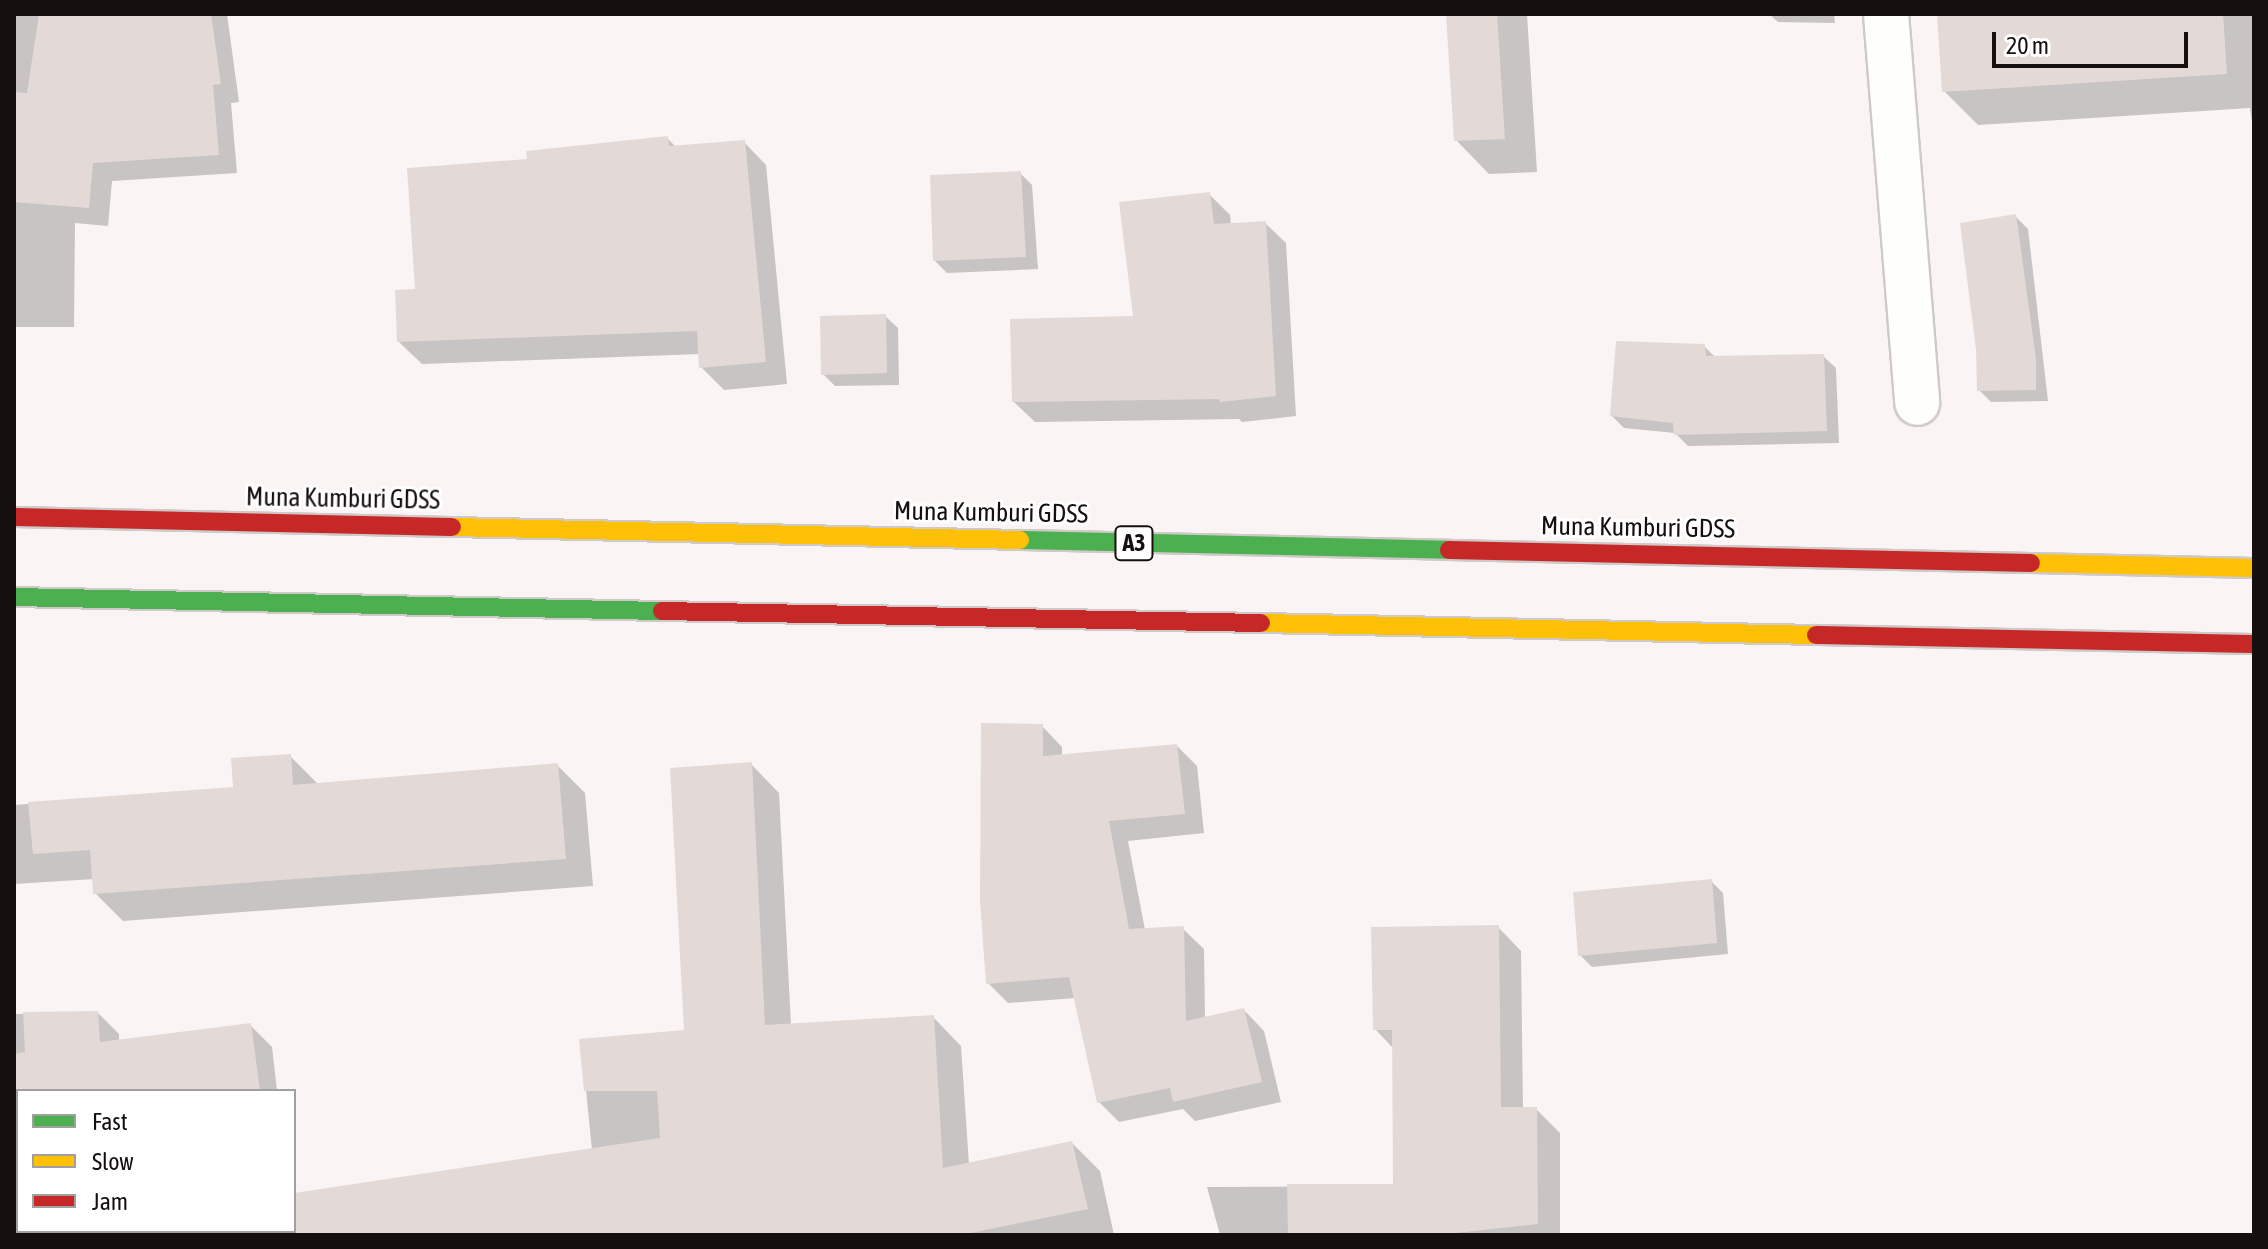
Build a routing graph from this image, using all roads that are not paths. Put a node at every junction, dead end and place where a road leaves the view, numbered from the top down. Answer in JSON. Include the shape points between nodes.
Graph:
{"nodes":[{"id":1,"x":1886,"y":14,"type":"edge"},
{"id":2,"x":1917,"y":403,"type":"dead end"},
{"id":3,"x":14,"y":517,"type":"edge"},
{"id":4,"x":2254,"y":568,"type":"edge"},
{"id":5,"x":14,"y":597,"type":"edge"},
{"id":6,"x":2254,"y":644,"type":"edge"}],
"edges":[{"from":1,"to":2,"type":"street"},
{"from":3,"to":4,"type":"highway","name":"Muna Kumburi GDSS","number":"A3"},
{"from":5,"to":6,"type":"highway"}]}
